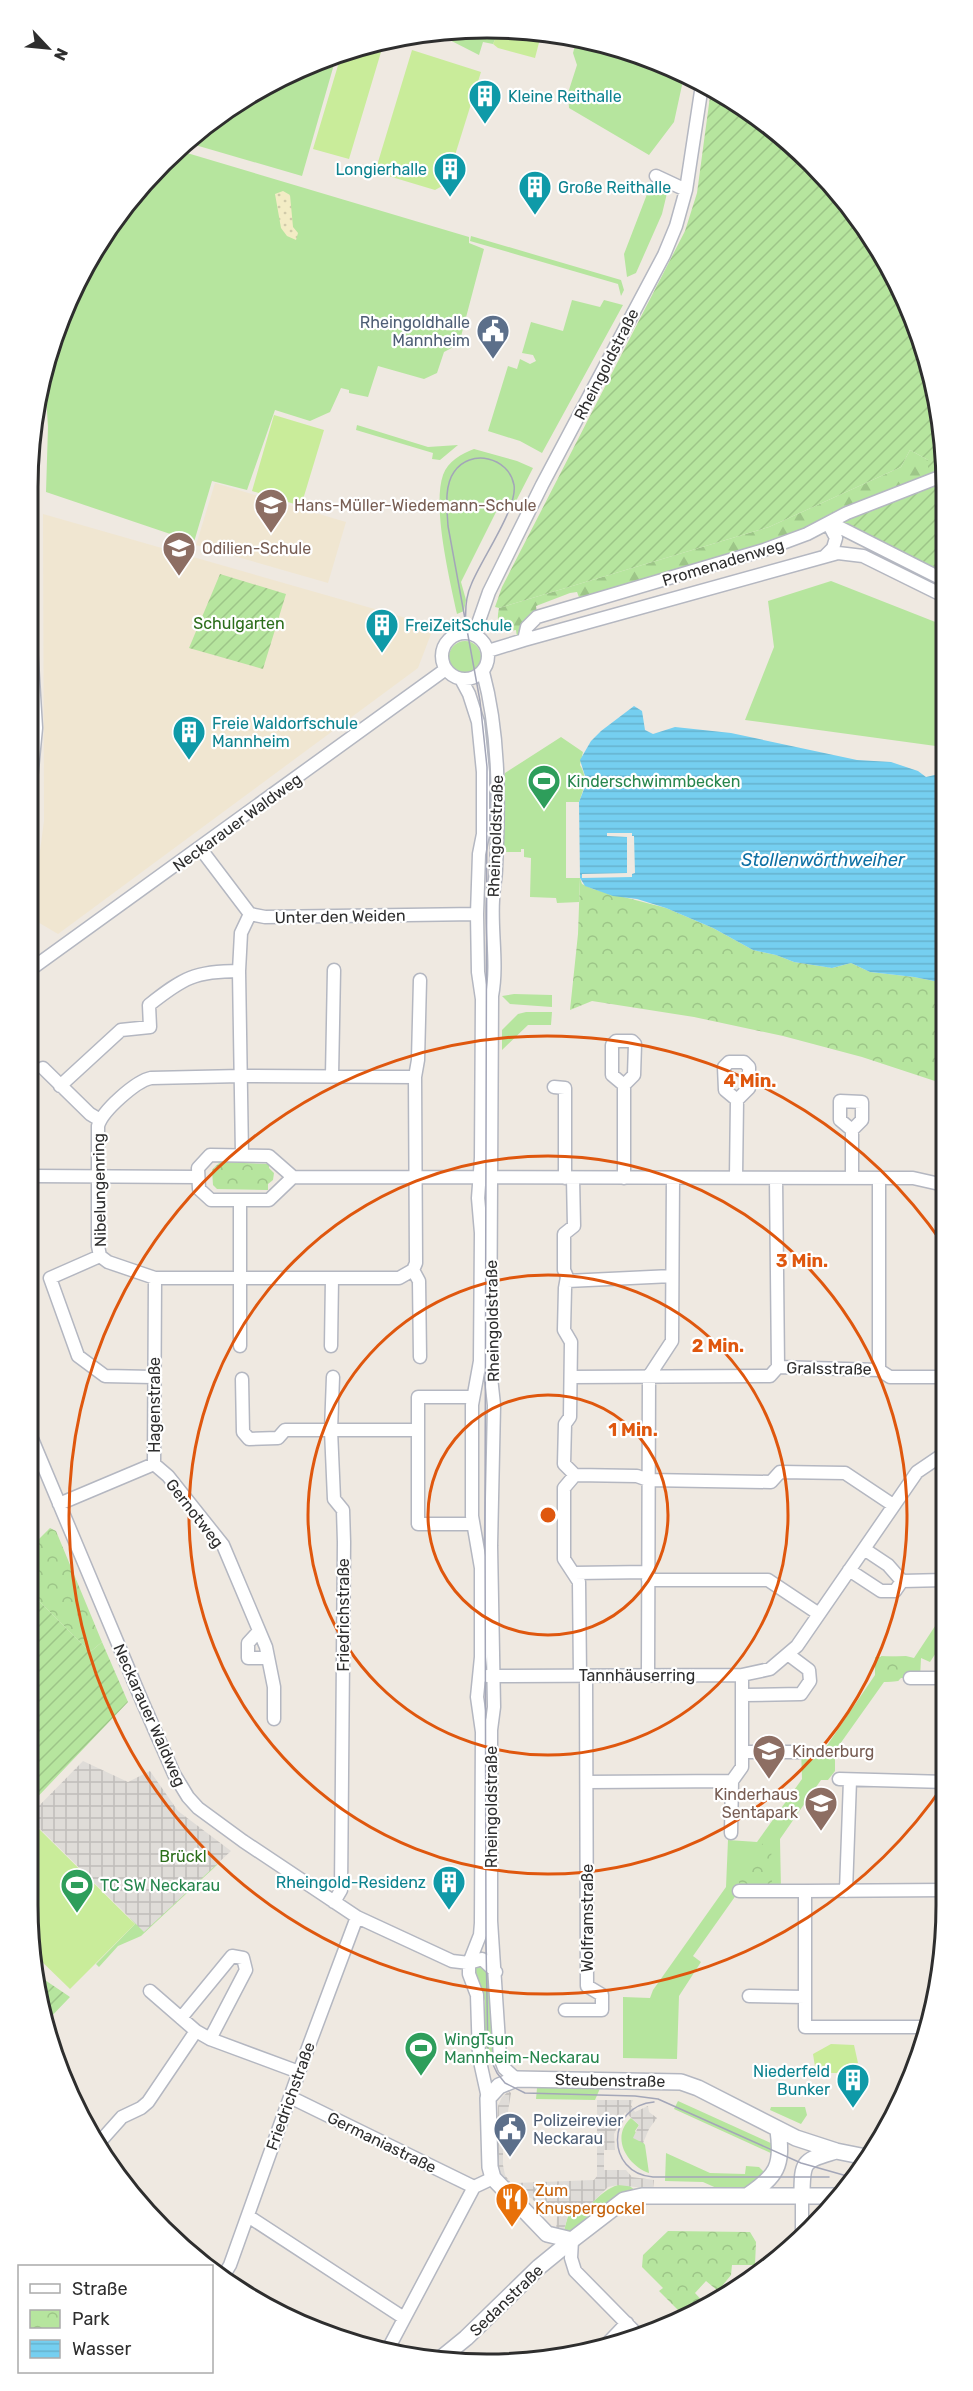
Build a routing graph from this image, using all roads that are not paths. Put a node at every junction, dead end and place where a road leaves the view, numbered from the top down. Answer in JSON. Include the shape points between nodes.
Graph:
{"nodes":[{"id":1,"x":701,"y":93,"type":"edge"},
{"id":2,"x":656,"y":176,"type":"dead end"},
{"id":3,"x":686,"y":189,"type":"junction"},
{"id":4,"x":936,"y":478,"type":"edge"},
{"id":5,"x":828,"y":524,"type":"junction"},
{"id":6,"x":825,"y":556,"type":"junction"},
{"id":7,"x":936,"y":576,"type":"edge"},
{"id":8,"x":936,"y":592,"type":"edge"},
{"id":9,"x":616,"y":594,"type":"junction"},
{"id":10,"x":617,"y":615,"type":"junction"},
{"id":11,"x":474,"y":635,"type":"junction"},
{"id":12,"x":525,"y":639,"type":"junction"},
{"id":13,"x":488,"y":651,"type":"junction"},
{"id":14,"x":446,"y":669,"type":"junction"},
{"id":15,"x":483,"y":672,"type":"junction"},
{"id":16,"x":461,"y":679,"type":"junction"},
{"id":17,"x":200,"y":848,"type":"junction"},
{"id":18,"x":250,"y":914,"type":"junction"},
{"id":19,"x":477,"y":914,"type":"junction"},
{"id":20,"x":38,"y":964,"type":"edge"},
{"id":21,"x":334,"y":970,"type":"dead end"},
{"id":22,"x":239,"y":971,"type":"junction"},
{"id":23,"x":420,"y":980,"type":"dead end"},
{"id":24,"x":43,"y":1068,"type":"dead end"},
{"id":25,"x":241,"y":1076,"type":"junction"},
{"id":26,"x":332,"y":1076,"type":"junction"},
{"id":27,"x":416,"y":1077,"type":"junction"},
{"id":28,"x":624,"y":1085,"type":"dead end"},
{"id":29,"x":60,"y":1086,"type":"junction"},
{"id":30,"x":554,"y":1087,"type":"dead end"},
{"id":31,"x":737,"y":1100,"type":"dead end"},
{"id":32,"x":100,"y":1120,"type":"junction"},
{"id":33,"x":852,"y":1130,"type":"dead end"},
{"id":34,"x":242,"y":1155,"type":"junction"},
{"id":35,"x":38,"y":1176,"type":"edge"},
{"id":36,"x":198,"y":1177,"type":"junction"},
{"id":37,"x":98,"y":1178,"type":"junction"},
{"id":38,"x":292,"y":1178,"type":"junction"},
{"id":39,"x":415,"y":1178,"type":"junction"},
{"id":40,"x":485,"y":1178,"type":"junction"},
{"id":41,"x":569,"y":1178,"type":"junction"},
{"id":42,"x":624,"y":1178,"type":"junction"},
{"id":43,"x":673,"y":1178,"type":"junction"},
{"id":44,"x":736,"y":1178,"type":"junction"},
{"id":45,"x":776,"y":1178,"type":"junction"},
{"id":46,"x":852,"y":1178,"type":"junction"},
{"id":47,"x":879,"y":1178,"type":"junction"},
{"id":48,"x":936,"y":1183,"type":"edge"},
{"id":49,"x":240,"y":1200,"type":"junction"},
{"id":50,"x":100,"y":1256,"type":"junction"},
{"id":51,"x":413,"y":1270,"type":"junction"},
{"id":52,"x":672,"y":1276,"type":"junction"},
{"id":53,"x":155,"y":1278,"type":"junction"},
{"id":54,"x":240,"y":1278,"type":"junction"},
{"id":55,"x":332,"y":1278,"type":"junction"},
{"id":56,"x":567,"y":1281,"type":"junction"},
{"id":57,"x":240,"y":1346,"type":"dead end"},
{"id":58,"x":331,"y":1346,"type":"dead end"},
{"id":59,"x":420,"y":1357,"type":"dead end"},
{"id":60,"x":778,"y":1367,"type":"junction"},
{"id":61,"x":879,"y":1370,"type":"junction"},
{"id":62,"x":650,"y":1376,"type":"junction"},
{"id":63,"x":153,"y":1377,"type":"junction"},
{"id":64,"x":333,"y":1377,"type":"dead end"},
{"id":65,"x":571,"y":1377,"type":"junction"},
{"id":66,"x":936,"y":1377,"type":"edge"},
{"id":67,"x":242,"y":1379,"type":"dead end"},
{"id":68,"x":473,"y":1397,"type":"junction"},
{"id":69,"x":331,"y":1430,"type":"junction"},
{"id":70,"x":417,"y":1430,"type":"junction"},
{"id":71,"x":38,"y":1453,"type":"edge"},
{"id":72,"x":936,"y":1458,"type":"edge"},
{"id":73,"x":154,"y":1464,"type":"junction"},
{"id":74,"x":575,"y":1475,"type":"junction"},
{"id":75,"x":648,"y":1480,"type":"junction"},
{"id":76,"x":59,"y":1504,"type":"junction"},
{"id":77,"x":893,"y":1505,"type":"junction"},
{"id":78,"x":472,"y":1524,"type":"junction"},
{"id":79,"x":864,"y":1549,"type":"junction"},
{"id":80,"x":849,"y":1570,"type":"junction"},
{"id":81,"x":574,"y":1573,"type":"junction"},
{"id":82,"x":648,"y":1576,"type":"junction"},
{"id":83,"x":936,"y":1580,"type":"edge"},
{"id":84,"x":902,"y":1581,"type":"junction"},
{"id":85,"x":819,"y":1614,"type":"junction"},
{"id":86,"x":259,"y":1631,"type":"junction"},
{"id":87,"x":789,"y":1655,"type":"junction"},
{"id":88,"x":268,"y":1658,"type":"junction"},
{"id":89,"x":648,"y":1675,"type":"junction"},
{"id":90,"x":742,"y":1675,"type":"junction"},
{"id":91,"x":480,"y":1676,"type":"junction"},
{"id":92,"x":494,"y":1676,"type":"junction"},
{"id":93,"x":583,"y":1676,"type":"junction"},
{"id":94,"x":910,"y":1678,"type":"dead end"},
{"id":95,"x":936,"y":1678,"type":"edge"},
{"id":96,"x":743,"y":1695,"type":"junction"},
{"id":97,"x":274,"y":1719,"type":"dead end"},
{"id":98,"x":742,"y":1752,"type":"junction"},
{"id":99,"x":800,"y":1752,"type":"dead end"},
{"id":100,"x":732,"y":1781,"type":"junction"},
{"id":101,"x":587,"y":1782,"type":"junction"},
{"id":102,"x":936,"y":1782,"type":"edge"},
{"id":103,"x":731,"y":1833,"type":"dead end"},
{"id":104,"x":936,"y":1890,"type":"edge"},
{"id":105,"x":739,"y":1891,"type":"dead end"},
{"id":106,"x":805,"y":1891,"type":"junction"},
{"id":107,"x":846,"y":1891,"type":"junction"},
{"id":108,"x":334,"y":1902,"type":"junction"},
{"id":109,"x":357,"y":1917,"type":"junction"},
{"id":110,"x":469,"y":1963,"type":"junction"},
{"id":111,"x":496,"y":1972,"type":"junction"},
{"id":112,"x":150,"y":1991,"type":"dead end"},
{"id":113,"x":749,"y":1996,"type":"dead end"},
{"id":114,"x":806,"y":1997,"type":"junction"},
{"id":115,"x":565,"y":2010,"type":"dead end"},
{"id":116,"x":181,"y":2018,"type":"junction"},
{"id":117,"x":918,"y":2027,"type":"edge"},
{"id":118,"x":196,"y":2031,"type":"junction"},
{"id":119,"x":210,"y":2039,"type":"junction"},
{"id":120,"x":478,"y":2048,"type":"junction"},
{"id":121,"x":500,"y":2057,"type":"junction"},
{"id":122,"x":299,"y":2072,"type":"junction"},
{"id":123,"x":516,"y":2079,"type":"junction"},
{"id":124,"x":290,"y":2097,"type":"junction"},
{"id":125,"x":488,"y":2098,"type":"junction"},
{"id":126,"x":778,"y":2130,"type":"junction"},
{"id":127,"x":103,"y":2137,"type":"edge"},
{"id":128,"x":836,"y":2151,"type":"junction"},
{"id":129,"x":859,"y":2156,"type":"edge"},
{"id":130,"x":493,"y":2178,"type":"junction"},
{"id":131,"x":474,"y":2187,"type":"junction"},
{"id":132,"x":802,"y":2195,"type":"junction"},
{"id":133,"x":747,"y":2196,"type":"junction"},
{"id":134,"x":828,"y":2196,"type":"edge"},
{"id":135,"x":248,"y":2217,"type":"junction"},
{"id":136,"x":802,"y":2224,"type":"edge"},
{"id":137,"x":548,"y":2234,"type":"junction"},
{"id":138,"x":572,"y":2240,"type":"junction"},
{"id":139,"x":544,"y":2264,"type":"junction"},
{"id":140,"x":227,"y":2271,"type":"edge"},
{"id":141,"x":404,"y":2318,"type":"junction"},
{"id":142,"x":632,"y":2328,"type":"edge"},
{"id":143,"x":391,"y":2343,"type":"edge"},
{"id":144,"x":449,"y":2352,"type":"edge"}],
"edges":[{"from":1,"to":3,"type":"street","name":"Rheingoldstraße"},
{"from":2,"to":3,"type":"street"},
{"from":3,"to":11,"type":"street","name":"Rheingoldstraße","via":[[664,255],[542,485],[489,592]]},
{"from":4,"to":5,"type":"street","name":"Promenadenweg"},
{"from":5,"to":6,"type":"street","via":[[836,538]]},
{"from":5,"to":7,"type":"street"},
{"from":5,"to":9,"type":"street","name":"Promenadenweg","via":[[764,550]]},
{"from":6,"to":8,"type":"street","via":[[862,556]]},
{"from":6,"to":10,"type":"street"},
{"from":9,"to":10,"type":"street"},
{"from":9,"to":12,"type":"street","name":"Promenadenweg","via":[[537,617],[527,627]]},
{"from":10,"to":12,"type":"street"},
{"from":11,"to":13,"type":"street"},
{"from":11,"to":14,"type":"street","via":[[459,634],[446,642],[442,653]]},
{"from":12,"to":13,"type":"street"},
{"from":13,"to":15,"type":"street","name":"Rheingoldstraße"},
{"from":14,"to":16,"type":"street"},
{"from":14,"to":17,"type":"street","name":"Neckarauer Waldweg"},
{"from":15,"to":16,"type":"street","via":[[471,679]]},
{"from":15,"to":40,"type":"street","name":"Rheingoldstraße","via":[[492,711],[496,761],[492,936],[495,971]]},
{"from":16,"to":19,"type":"street","name":"Rheingoldstraße","via":[[478,722],[482,756],[483,834]]},
{"from":17,"to":18,"type":"street","name":"Unter den Weiden"},
{"from":17,"to":20,"type":"street","name":"Neckarauer Waldweg"},
{"from":18,"to":19,"type":"street","name":"Unter den Weiden"},
{"from":18,"to":22,"type":"street","via":[[241,933]]},
{"from":19,"to":40,"type":"street","name":"Rheingoldstraße"},
{"from":21,"to":26,"type":"street"},
{"from":22,"to":25,"type":"street"},
{"from":22,"to":29,"type":"street","via":[[210,971],[178,983],[149,1005],[150,1027],[122,1030]]},
{"from":23,"to":27,"type":"street"},
{"from":24,"to":29,"type":"street"},
{"from":25,"to":26,"type":"street","name":"Nibelungenring"},
{"from":25,"to":32,"type":"street","name":"Nibelungenring","via":[[142,1080]]},
{"from":25,"to":34,"type":"street"},
{"from":26,"to":27,"type":"street","name":"Nibelungenring"},
{"from":27,"to":39,"type":"street"},
{"from":28,"to":42,"type":"street"},
{"from":29,"to":32,"type":"street"},
{"from":30,"to":41,"type":"street","via":[[565,1088]]},
{"from":31,"to":44,"type":"street"},
{"from":32,"to":37,"type":"street","name":"Nibelungenring"},
{"from":33,"to":46,"type":"street"},
{"from":34,"to":36,"type":"street","via":[[210,1155],[198,1168]]},
{"from":34,"to":38,"type":"street","via":[[269,1156]]},
{"from":35,"to":37,"type":"street"},
{"from":36,"to":37,"type":"street"},
{"from":36,"to":49,"type":"street","via":[[199,1189],[211,1200]]},
{"from":37,"to":50,"type":"street","name":"Nibelungenring"},
{"from":38,"to":39,"type":"street"},
{"from":38,"to":49,"type":"street","via":[[269,1200]]},
{"from":39,"to":40,"type":"street"},
{"from":39,"to":51,"type":"street"},
{"from":40,"to":41,"type":"street"},
{"from":40,"to":68,"type":"street","name":"Rheingoldstraße","via":[[480,1361]]},
{"from":40,"to":92,"type":"street","name":"Rheingoldstraße","via":[[494,1405]]},
{"from":41,"to":42,"type":"street"},
{"from":41,"to":56,"type":"street","via":[[573,1226],[564,1234]]},
{"from":42,"to":43,"type":"street"},
{"from":43,"to":44,"type":"street"},
{"from":43,"to":52,"type":"street"},
{"from":44,"to":45,"type":"street"},
{"from":45,"to":46,"type":"street"},
{"from":45,"to":60,"type":"street","name":"Gralsstraße"},
{"from":46,"to":47,"type":"street"},
{"from":47,"to":48,"type":"street"},
{"from":47,"to":61,"type":"street","name":"Gralsstraße"},
{"from":49,"to":54,"type":"street"},
{"from":50,"to":53,"type":"street","name":"Nibelungenring"},
{"from":50,"to":63,"type":"street","via":[[50,1278],[78,1356],[105,1376]]},
{"from":51,"to":55,"type":"street","name":"Nibelungenring","via":[[399,1278]]},
{"from":51,"to":59,"type":"street","via":[[419,1281]]},
{"from":52,"to":56,"type":"street"},
{"from":52,"to":62,"type":"street","via":[[672,1341]]},
{"from":53,"to":54,"type":"street","name":"Nibelungenring"},
{"from":53,"to":63,"type":"street","name":"Hagenstraße"},
{"from":54,"to":55,"type":"street","name":"Nibelungenring"},
{"from":54,"to":57,"type":"street"},
{"from":55,"to":58,"type":"street"},
{"from":56,"to":65,"type":"street","via":[[564,1330],[571,1342]]},
{"from":60,"to":61,"type":"street","name":"Gralsstraße"},
{"from":60,"to":62,"type":"street","via":[[770,1376]]},
{"from":61,"to":66,"type":"street","via":[[890,1377]]},
{"from":62,"to":65,"type":"street"},
{"from":62,"to":75,"type":"street"},
{"from":63,"to":73,"type":"street","name":"Hagenstraße"},
{"from":64,"to":69,"type":"street","name":"Friedrichstraße"},
{"from":65,"to":74,"type":"street","via":[[564,1464]]},
{"from":67,"to":69,"type":"street","via":[[243,1432],[249,1439],[278,1438],[285,1430]]},
{"from":68,"to":70,"type":"street","via":[[418,1397]]},
{"from":68,"to":78,"type":"street","name":"Rheingoldstraße"},
{"from":69,"to":70,"type":"street"},
{"from":69,"to":108,"type":"street","name":"Friedrichstraße","via":[[334,1500],[344,1510],[342,1890]]},
{"from":70,"to":78,"type":"street","via":[[418,1524]]},
{"from":71,"to":76,"type":"street","name":"Neckarauer Waldweg"},
{"from":72,"to":77,"type":"street","name":"Tannhäuserring","via":[[921,1467]]},
{"from":73,"to":76,"type":"street","name":"Hagenstraße"},
{"from":73,"to":86,"type":"street","name":"Gernotweg","via":[[223,1545]]},
{"from":74,"to":75,"type":"street","via":[[637,1476]]},
{"from":74,"to":81,"type":"street","name":"Wolframstraße","via":[[564,1488],[564,1559]]},
{"from":75,"to":77,"type":"street","via":[[771,1482],[780,1472],[845,1473]]},
{"from":75,"to":82,"type":"street"},
{"from":76,"to":108,"type":"street","name":"Neckarauer Waldweg","via":[[183,1790],[198,1808]]},
{"from":77,"to":79,"type":"street","name":"Tannhäuserring"},
{"from":78,"to":91,"type":"street","name":"Rheingoldstraße","via":[[481,1568]]},
{"from":79,"to":80,"type":"street","name":"Tannhäuserring"},
{"from":79,"to":84,"type":"street","via":[[888,1565]]},
{"from":80,"to":84,"type":"street","via":[[881,1591],[895,1592]]},
{"from":80,"to":85,"type":"street","name":"Tannhäuserring"},
{"from":81,"to":82,"type":"street"},
{"from":81,"to":93,"type":"street","name":"Wolframstraße","via":[[579,1582]]},
{"from":82,"to":85,"type":"street","via":[[768,1580]]},
{"from":82,"to":89,"type":"street"},
{"from":83,"to":84,"type":"street"},
{"from":85,"to":87,"type":"street","name":"Tannhäuserring"},
{"from":86,"to":88,"type":"street","name":"Gernotweg"},
{"from":86,"to":88,"type":"street","via":[[248,1643],[248,1658]]},
{"from":87,"to":90,"type":"street","name":"Tannhäuserring","via":[[770,1669]]},
{"from":87,"to":96,"type":"street","via":[[809,1670],[810,1681],[801,1694]]},
{"from":88,"to":97,"type":"street","name":"Gernotweg","via":[[274,1687]]},
{"from":89,"to":90,"type":"street","name":"Tannhäuserring"},
{"from":89,"to":93,"type":"street","name":"Tannhäuserring"},
{"from":90,"to":96,"type":"street"},
{"from":91,"to":92,"type":"street","name":"Tannhäuserring"},
{"from":91,"to":110,"type":"street","name":"Rheingoldstraße","via":[[477,1697],[482,1732],[481,1923]]},
{"from":92,"to":93,"type":"street","name":"Tannhäuserring"},
{"from":92,"to":111,"type":"street","name":"Rheingoldstraße","via":[[491,1911]]},
{"from":93,"to":101,"type":"street","name":"Wolframstraße"},
{"from":94,"to":95,"type":"street"},
{"from":96,"to":98,"type":"street"},
{"from":98,"to":99,"type":"street"},
{"from":98,"to":100,"type":"street","via":[[742,1767]]},
{"from":100,"to":101,"type":"street"},
{"from":100,"to":103,"type":"street"},
{"from":101,"to":115,"type":"street","name":"Wolframstraße","via":[[587,1986],[602,1995],[602,2010]]},
{"from":102,"to":107,"type":"street","via":[[844,1779]]},
{"from":104,"to":107,"type":"street"},
{"from":105,"to":106,"type":"street"},
{"from":106,"to":107,"type":"street"},
{"from":106,"to":114,"type":"street"},
{"from":108,"to":109,"type":"street","name":"Neckarauer Waldweg"},
{"from":109,"to":110,"type":"street","name":"Neckarauer Waldweg","via":[[436,1955]]},
{"from":109,"to":122,"type":"street","name":"Friedrichstraße"},
{"from":110,"to":111,"type":"street","via":[[482,1959]]},
{"from":110,"to":120,"type":"street","via":[[477,1995]]},
{"from":111,"to":121,"type":"street","name":"Rheingoldstraße"},
{"from":112,"to":116,"type":"street"},
{"from":113,"to":114,"type":"street"},
{"from":114,"to":117,"type":"street","via":[[805,2027]]},
{"from":116,"to":118,"type":"street"},
{"from":116,"to":119,"type":"street","via":[[232,1956],[243,1958],[246,1970]]},
{"from":118,"to":119,"type":"street"},
{"from":118,"to":127,"type":"street","via":[[148,2102],[122,2116]]},
{"from":119,"to":122,"type":"street"},
{"from":120,"to":121,"type":"street","via":[[490,2060]]},
{"from":120,"to":125,"type":"street"},
{"from":121,"to":123,"type":"street","via":[[504,2068]]},
{"from":122,"to":124,"type":"street","name":"Friedrichstraße"},
{"from":123,"to":125,"type":"street","via":[[499,2086]]},
{"from":123,"to":126,"type":"street","name":"Steubenstraße","via":[[681,2082]]},
{"from":124,"to":131,"type":"street","name":"Germaniastraße"},
{"from":124,"to":135,"type":"street","name":"Friedrichstraße"},
{"from":125,"to":130,"type":"street"},
{"from":126,"to":128,"type":"street","name":"Steubenstraße"},
{"from":126,"to":133,"type":"street","via":[[781,2155],[777,2169],[765,2184]]},
{"from":128,"to":129,"type":"street","name":"Steubenstraße"},
{"from":128,"to":132,"type":"street","via":[[816,2156],[805,2165]]},
{"from":130,"to":131,"type":"street"},
{"from":130,"to":137,"type":"street"},
{"from":131,"to":141,"type":"street"},
{"from":132,"to":133,"type":"street"},
{"from":132,"to":134,"type":"street"},
{"from":132,"to":136,"type":"street"},
{"from":133,"to":138,"type":"street","via":[[632,2197]]},
{"from":135,"to":140,"type":"street","name":"Friedrichstraße"},
{"from":135,"to":141,"type":"street"},
{"from":137,"to":138,"type":"street"},
{"from":137,"to":139,"type":"street"},
{"from":138,"to":139,"type":"street","name":"Sedanstraße"},
{"from":138,"to":142,"type":"street","via":[[575,2271]]},
{"from":139,"to":144,"type":"street","name":"Sedanstraße"},
{"from":141,"to":143,"type":"street"}]}
